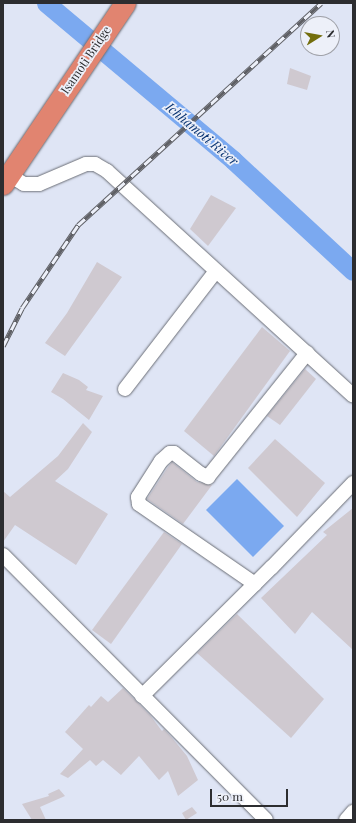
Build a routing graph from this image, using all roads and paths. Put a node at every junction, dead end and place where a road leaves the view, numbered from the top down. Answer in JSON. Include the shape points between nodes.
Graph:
{"nodes":[{"id":1,"x":125,"y":3,"type":"edge"},
{"id":2,"x":6,"y":180,"type":"edge"},
{"id":3,"x":216,"y":271,"type":"junction"},
{"id":4,"x":306,"y":353,"type":"junction"},
{"id":5,"x":125,"y":390,"type":"dead end"},
{"id":6,"x":353,"y":396,"type":"edge"},
{"id":7,"x":353,"y":483,"type":"edge"},
{"id":8,"x":3,"y":555,"type":"edge"},
{"id":9,"x":255,"y":584,"type":"junction"},
{"id":10,"x":142,"y":696,"type":"junction"},
{"id":11,"x":353,"y":812,"type":"edge"},
{"id":12,"x":266,"y":820,"type":"edge"},
{"id":13,"x":346,"y":820,"type":"edge"}],
"edges":[{"from":1,"to":2,"type":"highway","name":"Isamoti Bridge"},
{"from":2,"to":3,"type":"street","via":[[40,184],[86,164],[95,164],[108,172]]},
{"from":3,"to":4,"type":"street"},
{"from":3,"to":5,"type":"street"},
{"from":4,"to":6,"type":"street"},
{"from":4,"to":9,"type":"street","via":[[208,477],[174,453],[170,453],[161,461],[138,497],[141,505]]},
{"from":7,"to":9,"type":"street"},
{"from":8,"to":10,"type":"street"},
{"from":9,"to":10,"type":"street"},
{"from":10,"to":12,"type":"street"},
{"from":11,"to":13,"type":"street"}]}
